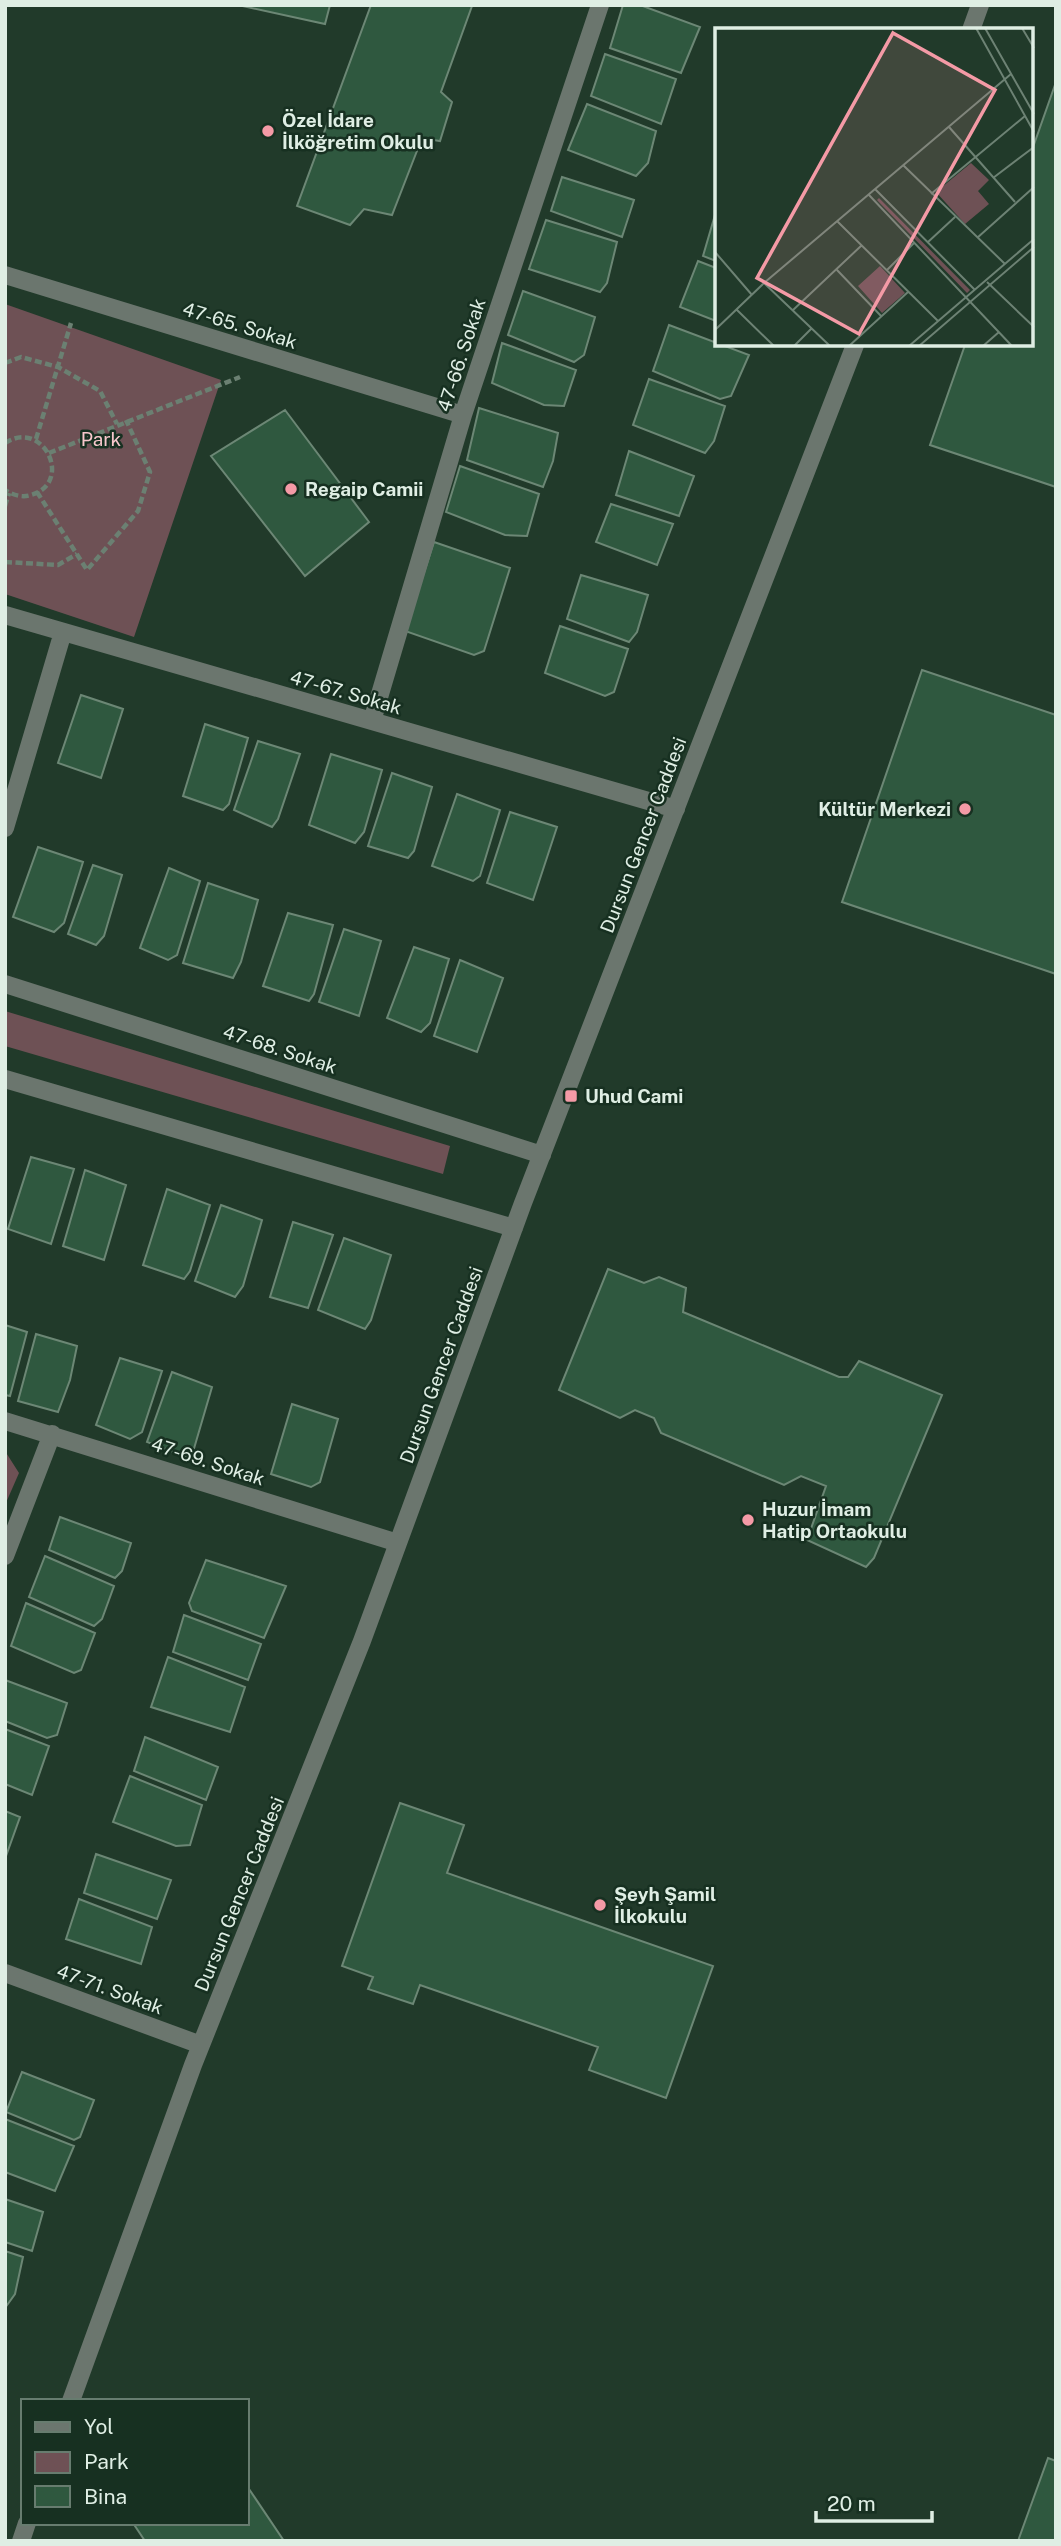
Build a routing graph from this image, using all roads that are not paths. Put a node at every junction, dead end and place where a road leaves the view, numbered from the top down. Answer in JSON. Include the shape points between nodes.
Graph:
{"nodes":[{"id":1,"x":600,"y":5,"type":"edge"},
{"id":2,"x":980,"y":5,"type":"edge"},
{"id":3,"x":972,"y":28,"type":"edge"},
{"id":4,"x":5,"y":275,"type":"edge"},
{"id":5,"x":855,"y":346,"type":"edge"},
{"id":6,"x":463,"y":415,"type":"junction"},
{"id":7,"x":5,"y":615,"type":"edge"},
{"id":8,"x":63,"y":632,"type":"junction"},
{"id":9,"x":372,"y":721,"type":"junction"},
{"id":10,"x":676,"y":809,"type":"junction"},
{"id":11,"x":5,"y":828,"type":"edge"},
{"id":12,"x":5,"y":984,"type":"edge"},
{"id":13,"x":5,"y":1079,"type":"edge"},
{"id":14,"x":542,"y":1155,"type":"junction"},
{"id":15,"x":514,"y":1227,"type":"junction"},
{"id":16,"x":5,"y":1421,"type":"edge"},
{"id":17,"x":52,"y":1434,"type":"junction"},
{"id":18,"x":398,"y":1543,"type":"junction"},
{"id":19,"x":5,"y":1556,"type":"edge"},
{"id":20,"x":5,"y":1973,"type":"edge"},
{"id":21,"x":201,"y":2045,"type":"junction"},
{"id":22,"x":72,"y":2399,"type":"edge"}],
"edges":[{"from":1,"to":6,"type":"street","name":"47-66. Sokak"},
{"from":2,"to":3,"type":"street"},
{"from":4,"to":6,"type":"street","name":"47-65. Sokak"},
{"from":5,"to":10,"type":"street","name":"Dursun Gencer Caddesi"},
{"from":6,"to":9,"type":"street","name":"47-66. Sokak"},
{"from":7,"to":8,"type":"street","name":"47-67. Sokak"},
{"from":8,"to":9,"type":"street","name":"47-67. Sokak"},
{"from":8,"to":11,"type":"street"},
{"from":9,"to":10,"type":"street","name":"47-67. Sokak"},
{"from":10,"to":14,"type":"street","name":"Dursun Gencer Caddesi"},
{"from":12,"to":14,"type":"street","name":"47-68. Sokak"},
{"from":13,"to":15,"type":"street"},
{"from":14,"to":15,"type":"street","name":"Dursun Gencer Caddesi"},
{"from":15,"to":18,"type":"street","name":"Dursun Gencer Caddesi"},
{"from":16,"to":17,"type":"street","name":"47-69. Sokak"},
{"from":17,"to":18,"type":"street","name":"47-69. Sokak"},
{"from":17,"to":19,"type":"street"},
{"from":18,"to":21,"type":"street","name":"Dursun Gencer Caddesi"},
{"from":20,"to":21,"type":"street","name":"47-71. Sokak"},
{"from":21,"to":22,"type":"street","name":"Dursun Gencer Caddesi"}]}
